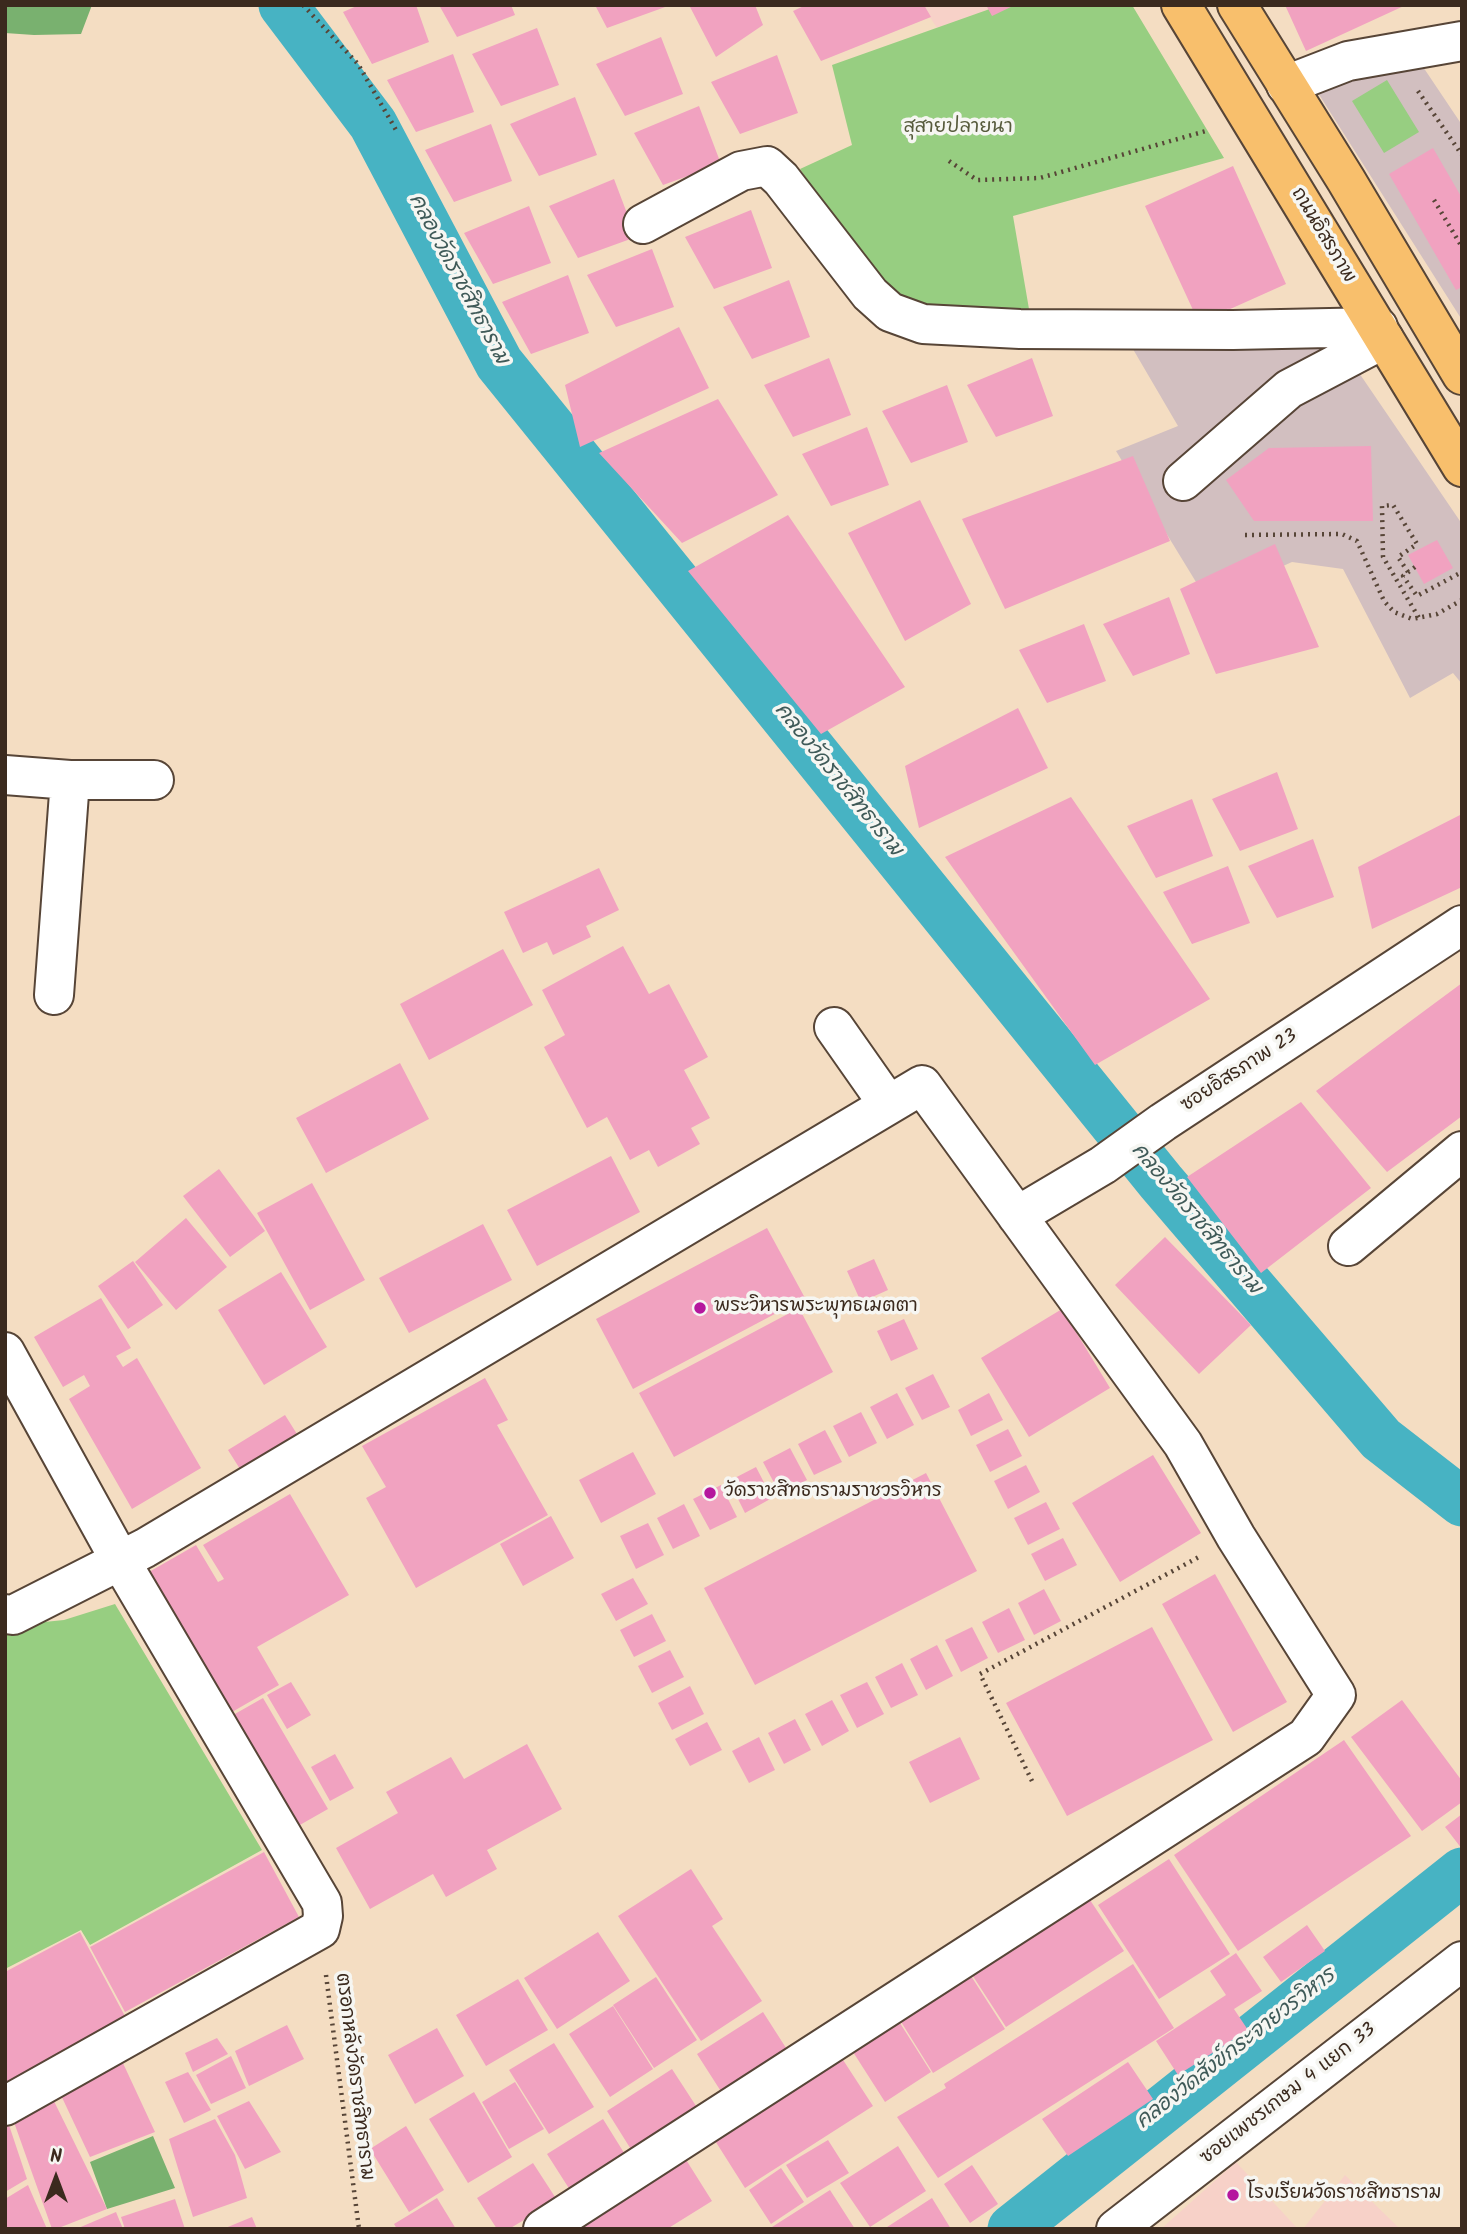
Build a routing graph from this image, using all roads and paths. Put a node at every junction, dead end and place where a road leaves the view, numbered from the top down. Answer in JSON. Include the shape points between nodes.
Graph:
{"nodes":[{"id":1,"x":303,"y":5,"type":"edge"},
{"id":2,"x":1181,"y":5,"type":"edge"},
{"id":3,"x":1237,"y":5,"type":"edge"},
{"id":4,"x":1462,"y":41,"type":"edge"},
{"id":5,"x":1393,"y":52,"type":"junction"},
{"id":6,"x":1286,"y":85,"type":"junction"},
{"id":7,"x":396,"y":130,"type":"dead end"},
{"id":8,"x":1208,"y":131,"type":"dead end"},
{"id":9,"x":1462,"y":155,"type":"edge"},
{"id":10,"x":949,"y":161,"type":"dead end"},
{"id":11,"x":1434,"y":200,"type":"dead end"},
{"id":12,"x":643,"y":224,"type":"dead end"},
{"id":13,"x":1462,"y":247,"type":"edge"},
{"id":14,"x":1381,"y":333,"type":"junction"},
{"id":15,"x":1462,"y":375,"type":"edge"},
{"id":16,"x":1462,"y":467,"type":"edge"},
{"id":17,"x":1183,"y":481,"type":"dead end"},
{"id":18,"x":1245,"y":535,"type":"dead end"},
{"id":19,"x":1415,"y":567,"type":"dead end"},
{"id":20,"x":1408,"y":572,"type":"junction"},
{"id":21,"x":1462,"y":572,"type":"edge"},
{"id":22,"x":1462,"y":600,"type":"edge"},
{"id":23,"x":1419,"y":618,"type":"junction"},
{"id":24,"x":5,"y":775,"type":"edge"},
{"id":25,"x":70,"y":780,"type":"junction"},
{"id":26,"x":154,"y":780,"type":"dead end"},
{"id":27,"x":1462,"y":925,"type":"edge"},
{"id":28,"x":54,"y":995,"type":"dead end"},
{"id":29,"x":834,"y":1027,"type":"dead end"},
{"id":30,"x":887,"y":1104,"type":"junction"},
{"id":31,"x":1462,"y":1151,"type":"edge"},
{"id":32,"x":1017,"y":1216,"type":"junction"},
{"id":33,"x":1348,"y":1246,"type":"dead end"},
{"id":34,"x":5,"y":1352,"type":"edge"},
{"id":35,"x":1236,"y":1537,"type":"junction"},
{"id":36,"x":121,"y":1562,"type":"junction"},
{"id":37,"x":5,"y":1614,"type":"edge"},
{"id":38,"x":1032,"y":1781,"type":"dead end"},
{"id":39,"x":320,"y":1929,"type":"junction"},
{"id":40,"x":1462,"y":1961,"type":"edge"},
{"id":41,"x":5,"y":2105,"type":"edge"},
{"id":42,"x":359,"y":2229,"type":"edge"},
{"id":43,"x":543,"y":2229,"type":"edge"},
{"id":44,"x":1116,"y":2229,"type":"edge"}],
"edges":[{"from":1,"to":7,"type":"path","via":[[358,64]]},
{"from":2,"to":14,"type":"main road","name":"ถนนอิสรภาพ"},
{"from":3,"to":6,"type":"main road"},
{"from":4,"to":5,"type":"street"},
{"from":5,"to":6,"type":"street","via":[[1348,61]]},
{"from":5,"to":9,"type":"path"},
{"from":6,"to":15,"type":"main road"},
{"from":8,"to":10,"type":"path","via":[[1040,178],[977,180]]},
{"from":11,"to":13,"type":"path"},
{"from":12,"to":14,"type":"street","via":[[741,171],[767,166],[870,294],[891,312],[923,324]]},
{"from":14,"to":16,"type":"main road","name":"ถนนอิสรภาพ"},
{"from":14,"to":17,"type":"street","via":[[1289,389]]},
{"from":18,"to":23,"type":"path","via":[[1342,534],[1357,541],[1384,601],[1394,612]]},
{"from":19,"to":20,"type":"path"},
{"from":20,"to":21,"type":"path","via":[[1403,576],[1416,596]]},
{"from":20,"to":23,"type":"path","via":[[1398,557],[1416,544],[1393,505],[1382,506],[1383,557]]},
{"from":22,"to":23,"type":"path"},
{"from":24,"to":25,"type":"street"},
{"from":25,"to":26,"type":"street"},
{"from":25,"to":28,"type":"street"},
{"from":27,"to":32,"type":"street","name":"ซอยอิสรภาพ 23","via":[[1103,1165]]},
{"from":29,"to":30,"type":"street"},
{"from":30,"to":32,"type":"street","via":[[922,1085]]},
{"from":30,"to":36,"type":"street"},
{"from":31,"to":33,"type":"street"},
{"from":32,"to":35,"type":"street","via":[[1183,1444]]},
{"from":34,"to":36,"type":"street"},
{"from":35,"to":38,"type":"path","via":[[980,1674]]},
{"from":35,"to":43,"type":"street","via":[[1336,1695],[1306,1737]]},
{"from":36,"to":37,"type":"street","via":[[13,1615]]},
{"from":36,"to":39,"type":"street","via":[[322,1903]]},
{"from":39,"to":41,"type":"street"},
{"from":39,"to":42,"type":"path","name":"ตรอกหลังวัดราชสิทธาราม"},
{"from":40,"to":44,"type":"street","name":"ซอยเพชรเกษม 4 แยก 33"}]}
